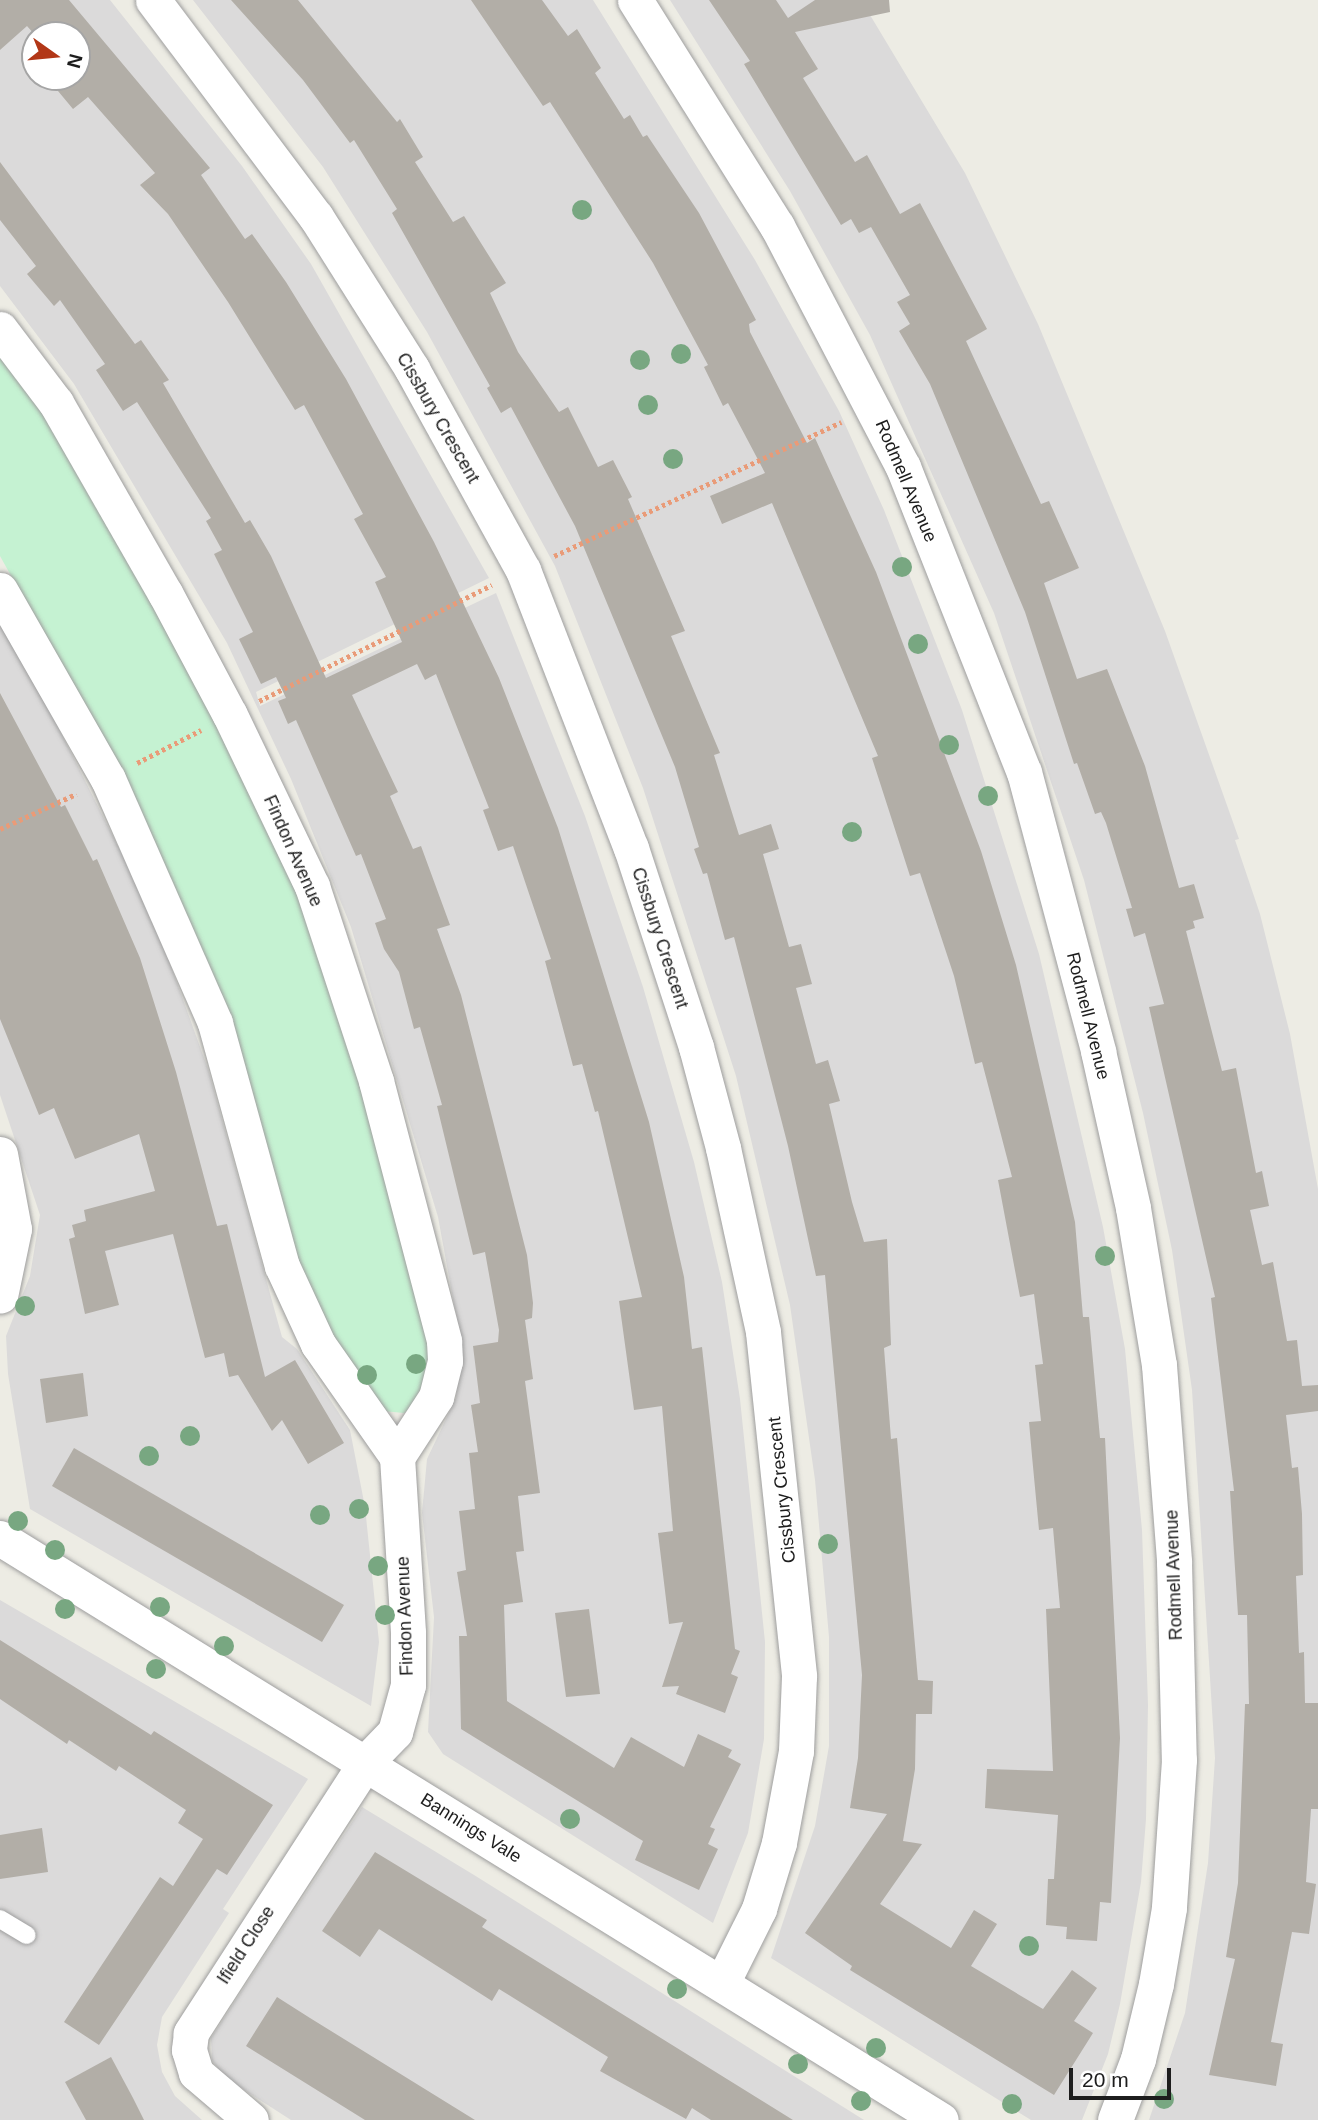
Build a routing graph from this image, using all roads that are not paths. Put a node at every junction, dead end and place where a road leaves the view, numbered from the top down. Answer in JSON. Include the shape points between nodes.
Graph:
{"nodes":[{"id":1,"x":153,"y":0,"type":"edge"},
{"id":2,"x":635,"y":0,"type":"edge"},
{"id":3,"x":0,"y":329,"type":"edge"},
{"id":4,"x":0,"y":590,"type":"edge"},
{"id":5,"x":0,"y":1154,"type":"edge"},
{"id":6,"x":0,"y":1296,"type":"edge"},
{"id":7,"x":397,"y":1457,"type":"junction"},
{"id":8,"x":0,"y":1538,"type":"edge"},
{"id":9,"x":366,"y":1762,"type":"junction"},
{"id":10,"x":0,"y":1919,"type":"edge"},
{"id":11,"x":27,"y":1935,"type":"dead end"},
{"id":12,"x":722,"y":1983,"type":"junction"},
{"id":13,"x":251,"y":2120,"type":"edge"},
{"id":14,"x":941,"y":2120,"type":"edge"},
{"id":15,"x":1115,"y":2120,"type":"edge"}],
"edges":[{"from":1,"to":12,"type":"street","name":"Cissbury Crescent","via":[[316,217],[412,369],[523,570],[631,848],[696,1047],[738,1210],[763,1332],[794,1594],[799,1676],[796,1751],[779,1843],[759,1909]]},
{"from":2,"to":15,"type":"street","name":"Rodmell Avenue","via":[[777,226],[903,467],[1024,772],[1098,1051],[1159,1365],[1174,1562],[1179,1747],[1177,1835],[1164,1941],[1138,2059]]},
{"from":3,"to":7,"type":"street","name":"Findon Avenue","via":[[56,403],[166,593],[312,886],[376,1081],[444,1341],[445,1361],[436,1397]]},
{"from":4,"to":7,"type":"street","via":[[107,779],[215,1023],[282,1266],[318,1344]]},
{"from":5,"to":6,"type":"street","via":[[14,1229]]},
{"from":7,"to":9,"type":"street","name":"Findon Avenue","via":[[408,1685],[395,1732]]},
{"from":8,"to":9,"type":"street","name":"Bannings Vale"},
{"from":9,"to":12,"type":"street","name":"Bannings Vale"},
{"from":9,"to":13,"type":"street","name":"Ifield Close","via":[[191,2033],[189,2050],[196,2073]]},
{"from":10,"to":11,"type":"lane"},
{"from":12,"to":14,"type":"street","name":"Bannings Vale"}]}
